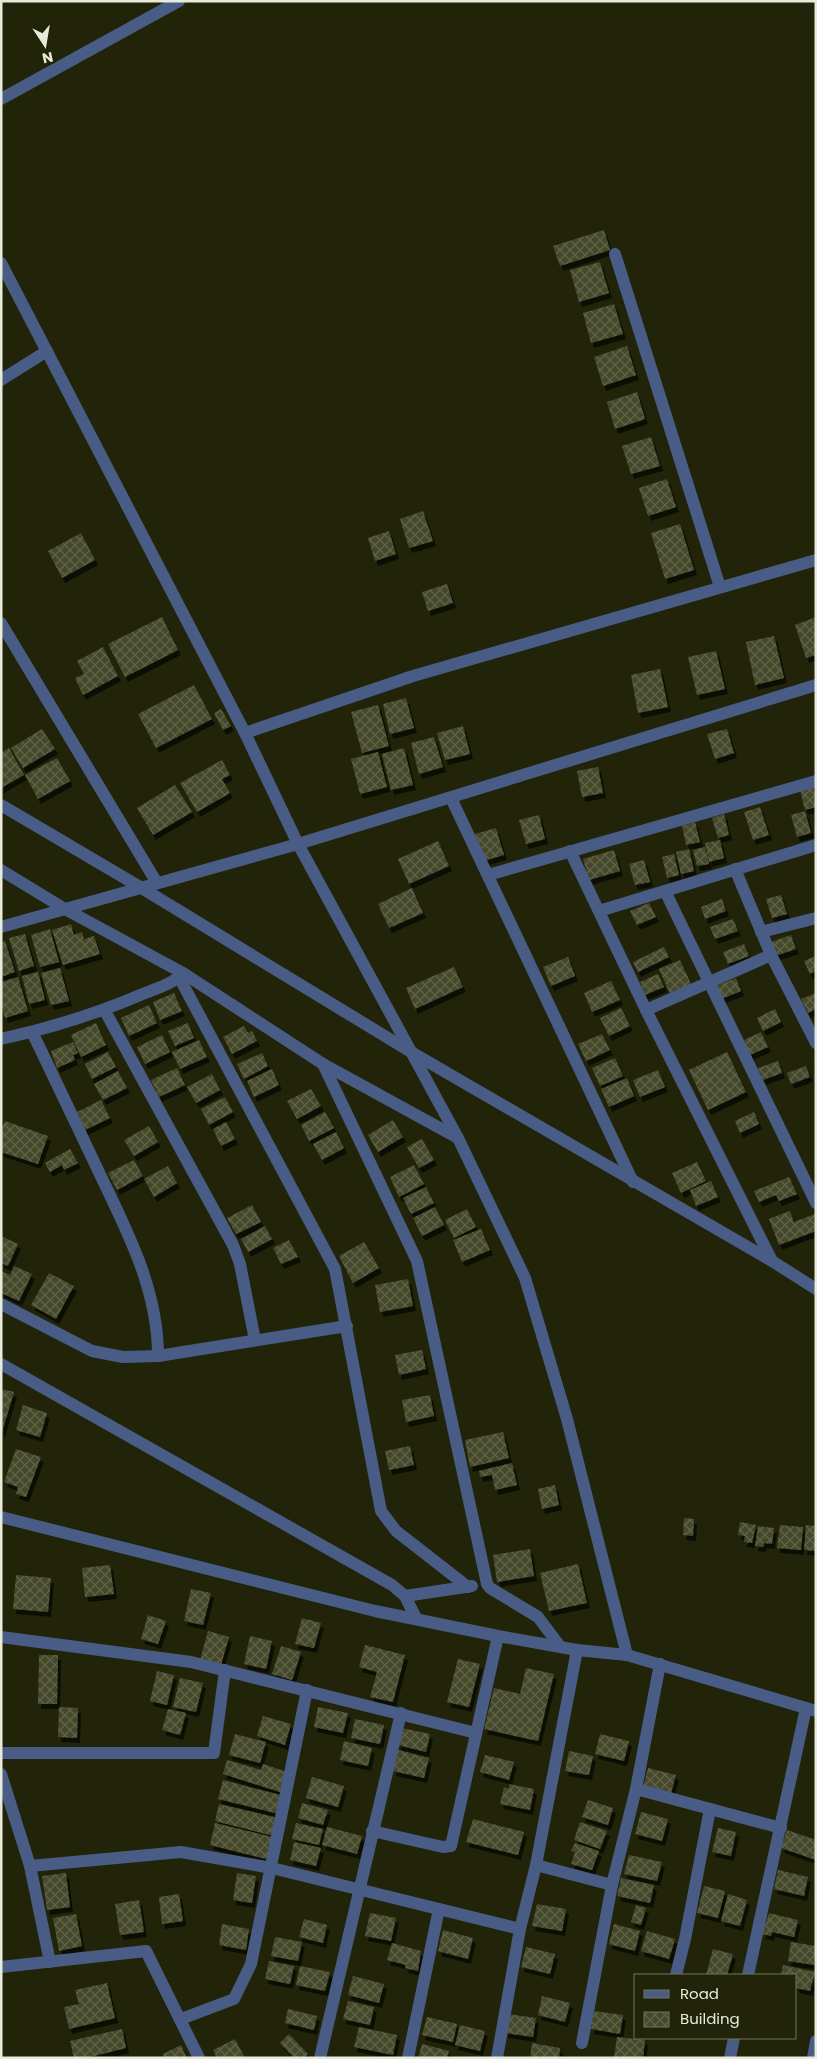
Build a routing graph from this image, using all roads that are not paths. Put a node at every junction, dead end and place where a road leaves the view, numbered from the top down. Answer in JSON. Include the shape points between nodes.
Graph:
{"nodes":[{"id":1,"x":179,"y":1,"type":"edge"},
{"id":2,"x":1,"y":99,"type":"edge"},
{"id":3,"x":615,"y":254,"type":"dead end"},
{"id":4,"x":1,"y":263,"type":"edge"},
{"id":5,"x":48,"y":351,"type":"junction"},
{"id":6,"x":1,"y":380,"type":"edge"},
{"id":7,"x":816,"y":560,"type":"edge"},
{"id":8,"x":720,"y":588,"type":"junction"},
{"id":9,"x":1,"y":623,"type":"edge"},
{"id":10,"x":816,"y":685,"type":"edge"},
{"id":11,"x":245,"y":733,"type":"junction"},
{"id":12,"x":816,"y":781,"type":"edge"},
{"id":13,"x":451,"y":798,"type":"junction"},
{"id":14,"x":1,"y":805,"type":"edge"},
{"id":15,"x":298,"y":844,"type":"junction"},
{"id":16,"x":816,"y":845,"type":"edge"},
{"id":17,"x":570,"y":851,"type":"junction"},
{"id":18,"x":735,"y":869,"type":"junction"},
{"id":19,"x":1,"y":870,"type":"edge"},
{"id":20,"x":488,"y":875,"type":"junction"},
{"id":21,"x":157,"y":883,"type":"junction"},
{"id":22,"x":140,"y":887,"type":"junction"},
{"id":23,"x":665,"y":891,"type":"junction"},
{"id":24,"x":66,"y":909,"type":"junction"},
{"id":25,"x":599,"y":911,"type":"junction"},
{"id":26,"x":816,"y":918,"type":"edge"},
{"id":27,"x":1,"y":927,"type":"edge"},
{"id":28,"x":761,"y":932,"type":"junction"},
{"id":29,"x":771,"y":955,"type":"junction"},
{"id":30,"x":181,"y":975,"type":"junction"},
{"id":31,"x":709,"y":983,"type":"junction"},
{"id":32,"x":646,"y":1010,"type":"junction"},
{"id":33,"x":105,"y":1011,"type":"junction"},
{"id":34,"x":32,"y":1032,"type":"junction"},
{"id":35,"x":1,"y":1039,"type":"edge"},
{"id":36,"x":816,"y":1043,"type":"edge"},
{"id":37,"x":411,"y":1052,"type":"junction"},
{"id":38,"x":323,"y":1064,"type":"junction"},
{"id":39,"x":458,"y":1138,"type":"junction"},
{"id":40,"x":634,"y":1182,"type":"junction"},
{"id":41,"x":816,"y":1204,"type":"edge"},
{"id":42,"x":772,"y":1261,"type":"junction"},
{"id":43,"x":816,"y":1289,"type":"edge"},
{"id":44,"x":1,"y":1304,"type":"edge"},
{"id":45,"x":347,"y":1326,"type":"junction"},
{"id":46,"x":255,"y":1340,"type":"junction"},
{"id":47,"x":158,"y":1356,"type":"junction"},
{"id":48,"x":1,"y":1364,"type":"edge"},
{"id":49,"x":1,"y":1517,"type":"edge"},
{"id":50,"x":487,"y":1584,"type":"junction"},
{"id":51,"x":468,"y":1587,"type":"junction"},
{"id":52,"x":405,"y":1596,"type":"junction"},
{"id":53,"x":416,"y":1618,"type":"junction"},
{"id":54,"x":498,"y":1636,"type":"junction"},
{"id":55,"x":1,"y":1637,"type":"edge"},
{"id":56,"x":559,"y":1645,"type":"junction"},
{"id":57,"x":577,"y":1650,"type":"junction"},
{"id":58,"x":627,"y":1655,"type":"junction"},
{"id":59,"x":660,"y":1664,"type":"junction"},
{"id":60,"x":225,"y":1670,"type":"junction"},
{"id":61,"x":307,"y":1690,"type":"junction"},
{"id":62,"x":811,"y":1710,"type":"edge"},
{"id":63,"x":400,"y":1713,"type":"junction"},
{"id":64,"x":476,"y":1733,"type":"junction"},
{"id":65,"x":1,"y":1753,"type":"edge"},
{"id":66,"x":1,"y":1774,"type":"edge"},
{"id":67,"x":636,"y":1789,"type":"junction"},
{"id":68,"x":710,"y":1809,"type":"junction"},
{"id":69,"x":781,"y":1828,"type":"junction"},
{"id":70,"x":372,"y":1831,"type":"junction"},
{"id":71,"x":536,"y":1865,"type":"junction"},
{"id":72,"x":30,"y":1866,"type":"junction"},
{"id":73,"x":272,"y":1868,"type":"junction"},
{"id":74,"x":612,"y":1885,"type":"junction"},
{"id":75,"x":360,"y":1889,"type":"junction"},
{"id":76,"x":440,"y":1909,"type":"junction"},
{"id":77,"x":520,"y":1929,"type":"junction"},
{"id":78,"x":50,"y":1962,"type":"junction"},
{"id":79,"x":1,"y":1968,"type":"edge"},
{"id":80,"x":676,"y":1974,"type":"edge"},
{"id":81,"x":748,"y":1974,"type":"edge"},
{"id":82,"x":181,"y":2019,"type":"junction"},
{"id":83,"x":734,"y":2039,"type":"edge"},
{"id":84,"x":816,"y":2041,"type":"edge"},
{"id":85,"x":582,"y":2042,"type":"dead end"},
{"id":86,"x":199,"y":2058,"type":"edge"},
{"id":87,"x":320,"y":2058,"type":"edge"},
{"id":88,"x":408,"y":2058,"type":"edge"},
{"id":89,"x":497,"y":2058,"type":"edge"},
{"id":90,"x":730,"y":2058,"type":"edge"},
{"id":91,"x":813,"y":2058,"type":"edge"}],
"edges":[{"from":1,"to":2,"type":"street"},
{"from":3,"to":8,"type":"street"},
{"from":4,"to":5,"type":"street"},
{"from":5,"to":6,"type":"street"},
{"from":5,"to":11,"type":"street"},
{"from":7,"to":8,"type":"street"},
{"from":8,"to":11,"type":"street","via":[[413,676]]},
{"from":9,"to":21,"type":"street"},
{"from":10,"to":13,"type":"street"},
{"from":11,"to":15,"type":"street"},
{"from":12,"to":17,"type":"street"},
{"from":13,"to":15,"type":"street"},
{"from":13,"to":20,"type":"street"},
{"from":14,"to":22,"type":"street"},
{"from":15,"to":21,"type":"street"},
{"from":15,"to":37,"type":"street"},
{"from":16,"to":18,"type":"street"},
{"from":17,"to":20,"type":"street"},
{"from":17,"to":25,"type":"street"},
{"from":18,"to":23,"type":"street"},
{"from":18,"to":28,"type":"street"},
{"from":19,"to":24,"type":"street"},
{"from":20,"to":40,"type":"street"},
{"from":21,"to":22,"type":"street"},
{"from":22,"to":24,"type":"street"},
{"from":22,"to":37,"type":"street"},
{"from":23,"to":25,"type":"street"},
{"from":23,"to":31,"type":"street"},
{"from":24,"to":27,"type":"street"},
{"from":24,"to":30,"type":"street"},
{"from":25,"to":32,"type":"street"},
{"from":26,"to":28,"type":"street"},
{"from":28,"to":29,"type":"street"},
{"from":29,"to":31,"type":"street"},
{"from":29,"to":36,"type":"street"},
{"from":30,"to":33,"type":"street"},
{"from":30,"to":38,"type":"street"},
{"from":30,"to":45,"type":"street","via":[[335,1270]]},
{"from":31,"to":32,"type":"street"},
{"from":31,"to":41,"type":"street"},
{"from":32,"to":42,"type":"street"},
{"from":33,"to":34,"type":"street"},
{"from":33,"to":46,"type":"street","via":[[233,1245],[240,1264]]},
{"from":34,"to":35,"type":"street"},
{"from":34,"to":47,"type":"street","via":[[136,1251],[152,1302]]},
{"from":37,"to":39,"type":"street"},
{"from":37,"to":40,"type":"street"},
{"from":38,"to":39,"type":"street"},
{"from":38,"to":50,"type":"street","via":[[417,1261]]},
{"from":39,"to":58,"type":"street","via":[[525,1278],[567,1419]]},
{"from":40,"to":42,"type":"street"},
{"from":42,"to":43,"type":"street"},
{"from":44,"to":47,"type":"street","via":[[92,1351],[123,1357]]},
{"from":45,"to":46,"type":"street"},
{"from":45,"to":51,"type":"street","via":[[381,1511],[396,1531]]},
{"from":46,"to":47,"type":"street"},
{"from":48,"to":52,"type":"street","via":[[384,1580]]},
{"from":49,"to":53,"type":"street"},
{"from":50,"to":51,"type":"street"},
{"from":50,"to":56,"type":"street","via":[[538,1617]]},
{"from":51,"to":52,"type":"street"},
{"from":52,"to":53,"type":"street"},
{"from":53,"to":54,"type":"street"},
{"from":54,"to":56,"type":"street"},
{"from":54,"to":64,"type":"street"},
{"from":55,"to":60,"type":"street","via":[[191,1662]]},
{"from":56,"to":57,"type":"street"},
{"from":57,"to":58,"type":"street"},
{"from":57,"to":71,"type":"street"},
{"from":58,"to":59,"type":"street"},
{"from":59,"to":62,"type":"street"},
{"from":59,"to":67,"type":"street"},
{"from":60,"to":61,"type":"street"},
{"from":60,"to":65,"type":"street","via":[[214,1753]]},
{"from":61,"to":63,"type":"street"},
{"from":61,"to":73,"type":"street"},
{"from":62,"to":69,"type":"street"},
{"from":63,"to":64,"type":"street"},
{"from":63,"to":70,"type":"street"},
{"from":64,"to":70,"type":"street","via":[[451,1846]]},
{"from":66,"to":72,"type":"street"},
{"from":67,"to":68,"type":"street"},
{"from":67,"to":74,"type":"street"},
{"from":68,"to":69,"type":"street"},
{"from":68,"to":80,"type":"street"},
{"from":69,"to":81,"type":"street"},
{"from":70,"to":75,"type":"street"},
{"from":71,"to":74,"type":"street"},
{"from":71,"to":77,"type":"street"},
{"from":72,"to":73,"type":"street","via":[[181,1852]]},
{"from":72,"to":78,"type":"street"},
{"from":73,"to":75,"type":"street"},
{"from":73,"to":82,"type":"street","via":[[251,1964],[234,1999]]},
{"from":74,"to":85,"type":"street"},
{"from":75,"to":76,"type":"street"},
{"from":75,"to":87,"type":"street"},
{"from":76,"to":77,"type":"street"},
{"from":76,"to":88,"type":"street"},
{"from":77,"to":89,"type":"street"},
{"from":78,"to":79,"type":"street"},
{"from":78,"to":82,"type":"street","via":[[146,1950]]},
{"from":82,"to":86,"type":"street"},
{"from":83,"to":90,"type":"street"},
{"from":84,"to":91,"type":"street"}]}
